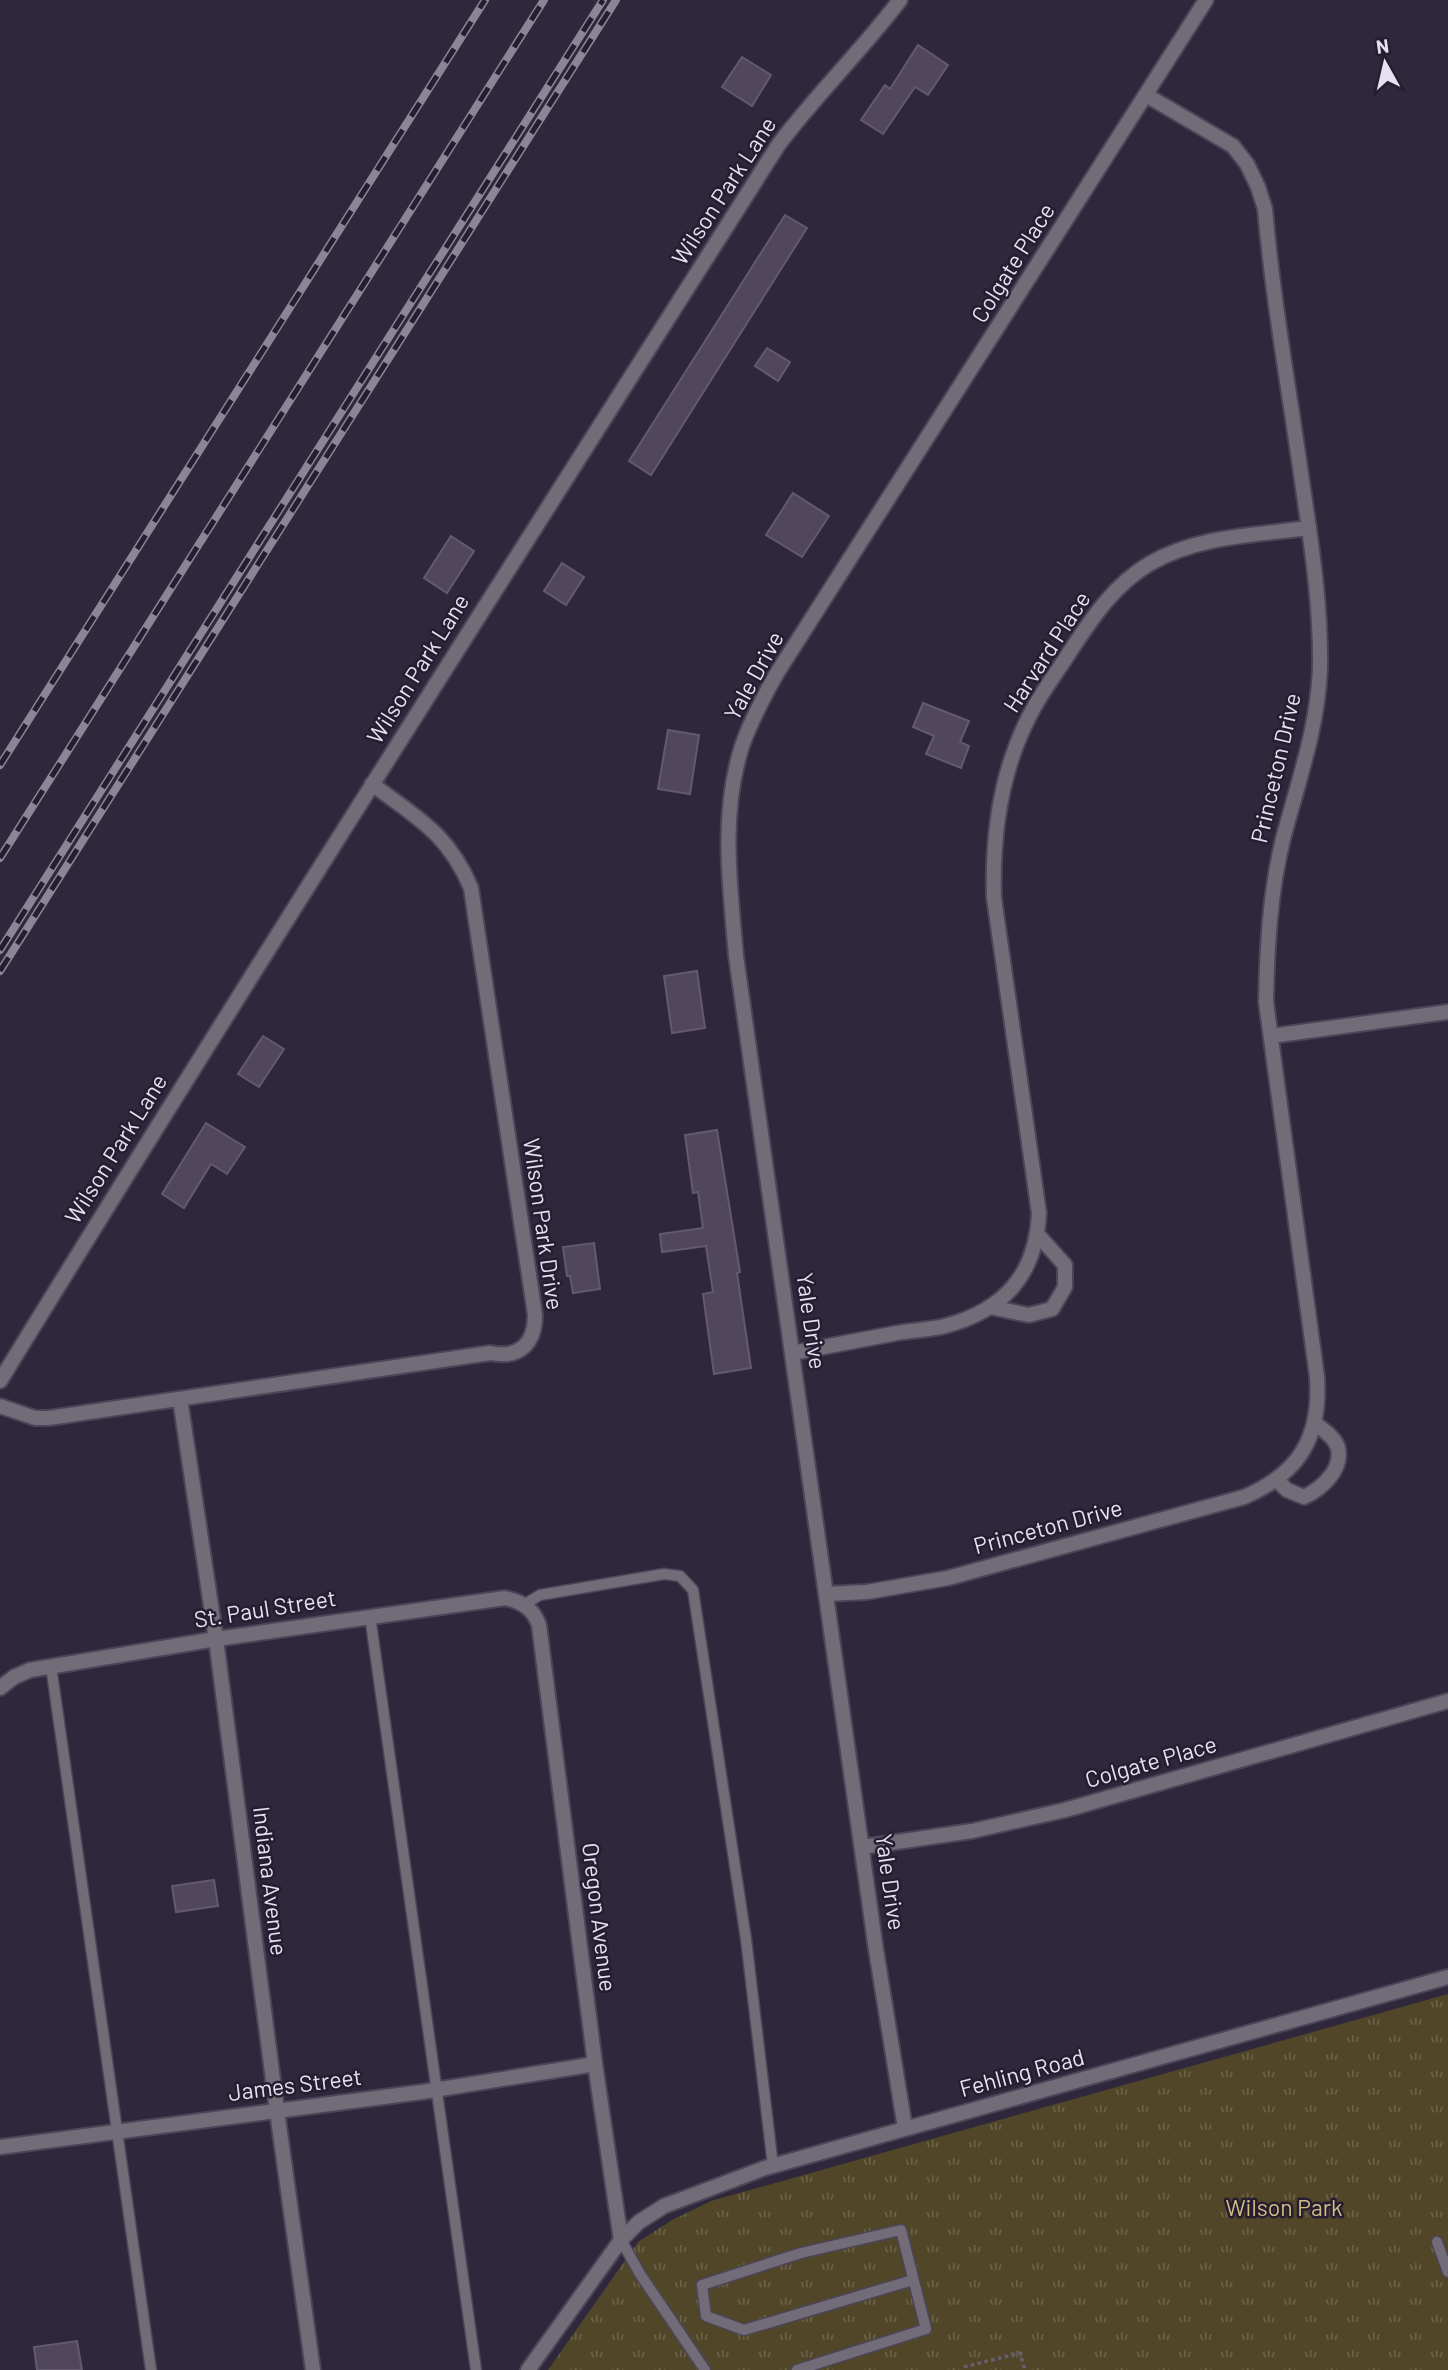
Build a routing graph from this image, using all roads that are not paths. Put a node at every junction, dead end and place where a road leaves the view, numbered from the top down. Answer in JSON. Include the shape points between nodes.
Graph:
{"nodes":[{"id":1,"x":901,"y":0,"type":"edge"},
{"id":2,"x":1206,"y":0,"type":"edge"},
{"id":3,"x":1146,"y":95,"type":"junction"},
{"id":4,"x":1309,"y":528,"type":"junction"},
{"id":5,"x":858,"y":548,"type":"joint"},
{"id":6,"x":372,"y":784,"type":"junction"},
{"id":7,"x":1448,"y":1012,"type":"edge"},
{"id":8,"x":1271,"y":1036,"type":"junction"},
{"id":9,"x":1038,"y":1235,"type":"junction"},
{"id":10,"x":990,"y":1307,"type":"junction"},
{"id":11,"x":792,"y":1353,"type":"junction"},
{"id":12,"x":0,"y":1381,"type":"edge"},
{"id":13,"x":180,"y":1399,"type":"junction"},
{"id":14,"x":0,"y":1406,"type":"edge"},
{"id":15,"x":1315,"y":1423,"type":"junction"},
{"id":16,"x":1277,"y":1480,"type":"junction"},
{"id":17,"x":826,"y":1594,"type":"junction"},
{"id":18,"x":525,"y":1604,"type":"junction"},
{"id":19,"x":370,"y":1616,"type":"junction"},
{"id":20,"x":216,"y":1639,"type":"junction"},
{"id":21,"x":51,"y":1666,"type":"junction"},
{"id":22,"x":0,"y":1688,"type":"edge"},
{"id":23,"x":1448,"y":1701,"type":"edge"},
{"id":24,"x":862,"y":1847,"type":"junction"},
{"id":25,"x":1448,"y":1977,"type":"edge"},
{"id":26,"x":595,"y":2064,"type":"junction"},
{"id":27,"x":437,"y":2089,"type":"junction"},
{"id":28,"x":277,"y":2111,"type":"junction"},
{"id":29,"x":905,"y":2128,"type":"junction"},
{"id":30,"x":115,"y":2131,"type":"junction"},
{"id":31,"x":0,"y":2147,"type":"edge"},
{"id":32,"x":773,"y":2166,"type":"junction"},
{"id":33,"x":621,"y":2240,"type":"junction"},
{"id":34,"x":1437,"y":2242,"type":"dead end"},
{"id":35,"x":1448,"y":2272,"type":"edge"},
{"id":36,"x":914,"y":2280,"type":"junction"},
{"id":37,"x":151,"y":2370,"type":"edge"},
{"id":38,"x":313,"y":2370,"type":"edge"},
{"id":39,"x":476,"y":2370,"type":"edge"},
{"id":40,"x":528,"y":2370,"type":"edge"},
{"id":41,"x":705,"y":2370,"type":"edge"},
{"id":42,"x":797,"y":2370,"type":"edge"}],
"edges":[{"from":1,"to":6,"type":"street","name":"Wilson Park Lane","via":[[779,144]]},
{"from":2,"to":3,"type":"street","name":"Colgate Place"},
{"from":3,"to":4,"type":"street","name":"Princeton Drive","via":[[1233,146],[1258,187],[1265,209]]},
{"from":3,"to":5,"type":"street","name":"Colgate Place"},
{"from":4,"to":8,"type":"street","name":"Princeton Drive","via":[[1318,593],[1320,671],[1306,761],[1273,894],[1266,1002]]},
{"from":4,"to":9,"type":"street","name":"Harvard Place","via":[[1206,542],[1149,564],[1124,582],[1093,616],[1031,712],[1014,750],[996,823],[994,898],[1039,1213]]},
{"from":5,"to":11,"type":"street","name":"Yale Drive","via":[[759,705],[742,746],[728,826],[736,956]]},
{"from":6,"to":12,"type":"street","name":"Wilson Park Lane"},
{"from":6,"to":13,"type":"street","name":"Wilson Park Drive","via":[[433,830],[449,847],[471,888],[535,1328],[523,1348],[502,1356],[490,1353]]},
{"from":7,"to":8,"type":"street"},
{"from":8,"to":15,"type":"street","name":"Princeton Drive","via":[[1317,1377]]},
{"from":9,"to":10,"type":"street","name":"Harvard Place","via":[[1023,1275]]},
{"from":9,"to":10,"type":"street","via":[[1065,1265],[1065,1287],[1052,1309],[1029,1315]]},
{"from":10,"to":11,"type":"street","name":"Harvard Place","via":[[943,1326]]},
{"from":11,"to":17,"type":"street","name":"Yale Drive"},
{"from":13,"to":14,"type":"street","name":"Wilson Park Drive","via":[[49,1418]]},
{"from":13,"to":20,"type":"street","name":"Indiana Avenue"},
{"from":15,"to":16,"type":"street","name":"Princeton Drive","via":[[1295,1463]]},
{"from":15,"to":16,"type":"street","via":[[1338,1448],[1337,1466],[1319,1490],[1304,1496],[1287,1490]]},
{"from":16,"to":17,"type":"street","name":"Princeton Drive","via":[[1244,1497],[948,1578],[879,1591]]},
{"from":17,"to":24,"type":"street","name":"Yale Drive"},
{"from":18,"to":19,"type":"street","name":"St. Paul Street","via":[[505,1598]]},
{"from":18,"to":26,"type":"street","name":"Oregon Avenue","via":[[539,1625]]},
{"from":18,"to":32,"type":"lane","via":[[540,1595],[664,1574],[680,1576],[693,1590],[746,1939]]},
{"from":19,"to":20,"type":"street","name":"St. Paul Street"},
{"from":19,"to":27,"type":"lane"},
{"from":20,"to":21,"type":"street","name":"St. Paul Street"},
{"from":20,"to":28,"type":"street","name":"Indiana Avenue"},
{"from":21,"to":22,"type":"street","name":"St. Paul Street","via":[[13,1677]]},
{"from":21,"to":30,"type":"lane"},
{"from":23,"to":24,"type":"street","name":"Colgate Place","via":[[1065,1810],[972,1831]]},
{"from":24,"to":29,"type":"street","name":"Yale Drive"},
{"from":25,"to":29,"type":"street","name":"Fehling Road"},
{"from":26,"to":27,"type":"street","name":"James Street"},
{"from":26,"to":33,"type":"street","name":"Oregon Avenue"},
{"from":27,"to":28,"type":"street","name":"James Street"},
{"from":27,"to":39,"type":"lane"},
{"from":28,"to":30,"type":"street","name":"James Street"},
{"from":28,"to":38,"type":"street","name":"Indiana Avenue"},
{"from":29,"to":32,"type":"street","name":"Fehling Road"},
{"from":30,"to":31,"type":"street","name":"James Street"},
{"from":30,"to":37,"type":"lane"},
{"from":32,"to":33,"type":"street","name":"Fehling Road","via":[[664,2206]]},
{"from":33,"to":40,"type":"street","name":"Fehling Road"},
{"from":33,"to":41,"type":"lane"},
{"from":34,"to":35,"type":"lane"},
{"from":36,"to":36,"type":"lane","via":[[901,2230],[801,2253],[702,2285],[706,2316],[744,2330]]},
{"from":36,"to":42,"type":"lane","via":[[926,2329]]}]}
